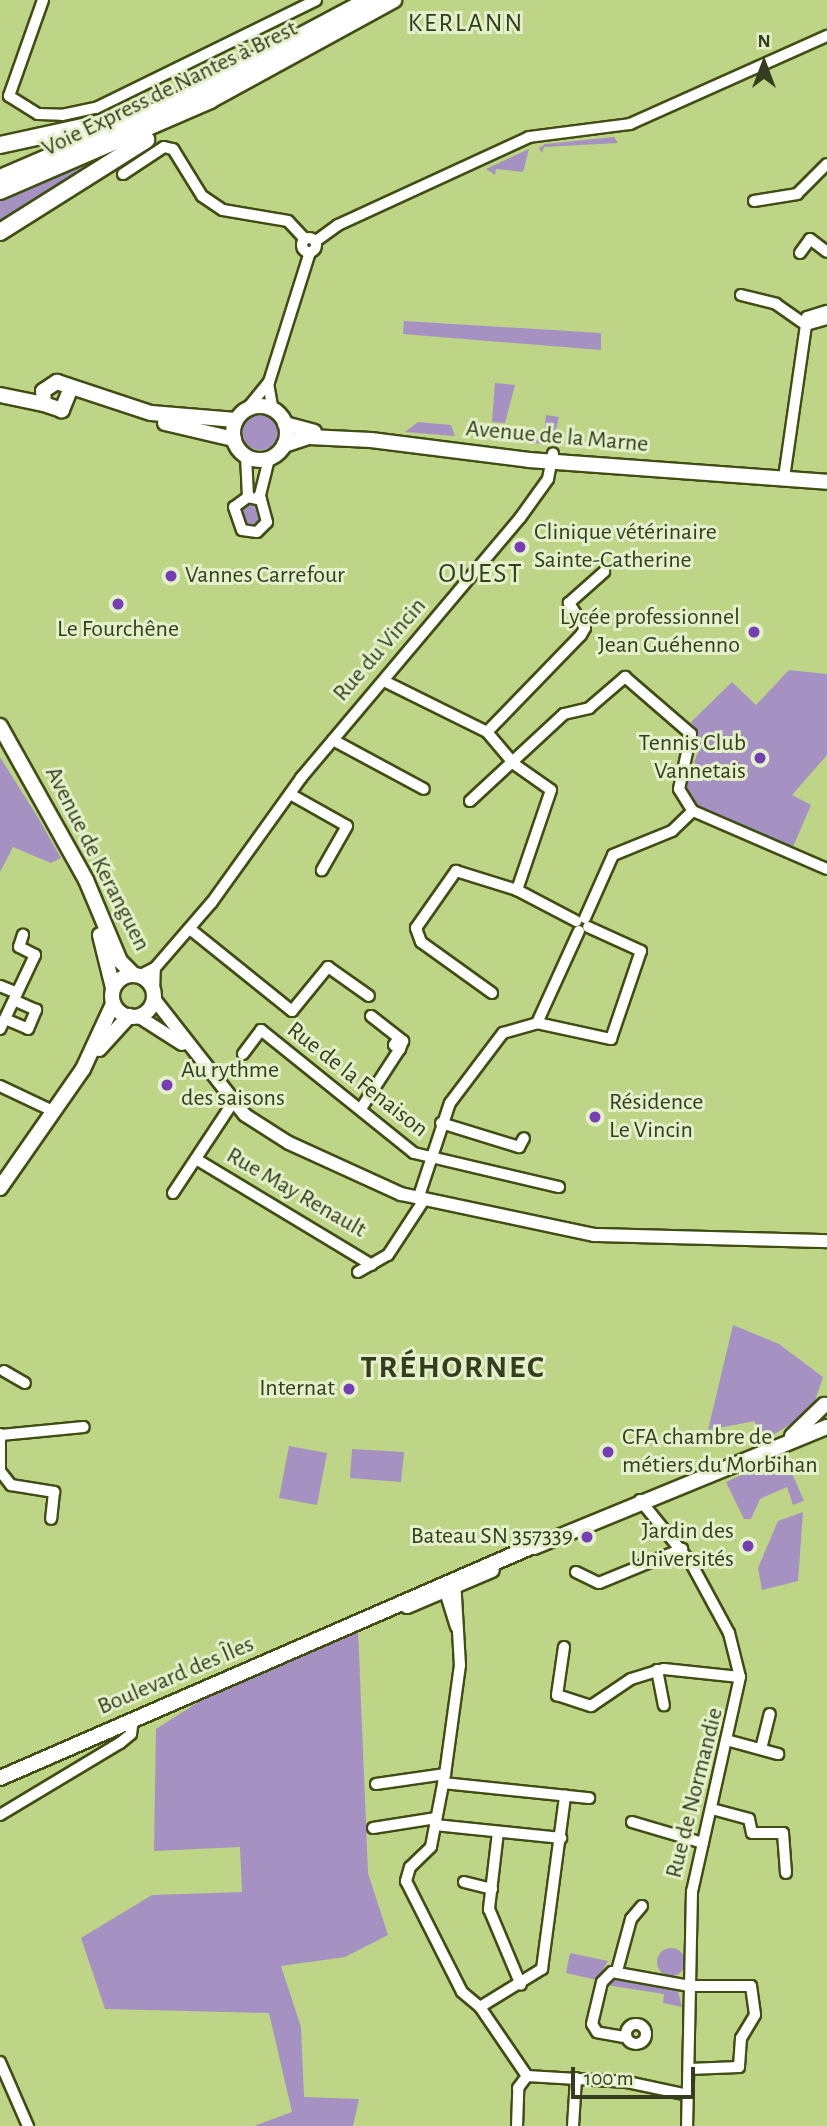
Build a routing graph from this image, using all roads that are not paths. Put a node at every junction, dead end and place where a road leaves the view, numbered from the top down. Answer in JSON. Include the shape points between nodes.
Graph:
{"nodes":[{"id":1,"x":43,"y":0,"type":"edge"},
{"id":2,"x":316,"y":0,"type":"edge"},
{"id":3,"x":369,"y":0,"type":"edge"},
{"id":4,"x":393,"y":0,"type":"edge"},
{"id":5,"x":827,"y":36,"type":"edge"},
{"id":6,"x":5,"y":95,"type":"edge"},
{"id":7,"x":190,"y":95,"type":"junction"},
{"id":8,"x":210,"y":100,"type":"junction"},
{"id":9,"x":1,"y":145,"type":"edge"},
{"id":10,"x":827,"y":164,"type":"edge"},
{"id":11,"x":123,"y":174,"type":"dead end"},
{"id":12,"x":0,"y":178,"type":"edge"},
{"id":13,"x":0,"y":191,"type":"edge"},
{"id":14,"x":754,"y":201,"type":"dead end"},
{"id":15,"x":0,"y":232,"type":"edge"},
{"id":16,"x":305,"y":239,"type":"junction"},
{"id":17,"x":316,"y":241,"type":"junction"},
{"id":18,"x":310,"y":252,"type":"junction"},
{"id":19,"x":827,"y":252,"type":"edge"},
{"id":20,"x":800,"y":253,"type":"dead end"},
{"id":21,"x":741,"y":295,"type":"dead end"},
{"id":22,"x":827,"y":310,"type":"edge"},
{"id":23,"x":827,"y":319,"type":"edge"},
{"id":24,"x":806,"y":325,"type":"junction"},
{"id":25,"x":268,"y":383,"type":"junction"},
{"id":26,"x":46,"y":387,"type":"junction"},
{"id":27,"x":0,"y":388,"type":"edge"},
{"id":28,"x":0,"y":395,"type":"edge"},
{"id":29,"x":69,"y":398,"type":"junction"},
{"id":30,"x":44,"y":404,"type":"junction"},
{"id":31,"x":247,"y":410,"type":"junction"},
{"id":32,"x":273,"y":410,"type":"junction"},
{"id":33,"x":236,"y":420,"type":"junction"},
{"id":34,"x":285,"y":424,"type":"junction"},
{"id":35,"x":234,"y":439,"type":"junction"},
{"id":36,"x":284,"y":445,"type":"junction"},
{"id":37,"x":246,"y":456,"type":"junction"},
{"id":38,"x":553,"y":457,"type":"junction"},
{"id":39,"x":270,"y":458,"type":"junction"},
{"id":40,"x":785,"y":475,"type":"junction"},
{"id":41,"x":827,"y":476,"type":"edge"},
{"id":42,"x":827,"y":482,"type":"edge"},
{"id":43,"x":248,"y":497,"type":"junction"},
{"id":44,"x":261,"y":500,"type":"junction"},
{"id":45,"x":604,"y":572,"type":"dead end"},
{"id":46,"x":383,"y":681,"type":"junction"},
{"id":47,"x":0,"y":726,"type":"edge"},
{"id":48,"x":488,"y":732,"type":"junction"},
{"id":49,"x":333,"y":740,"type":"junction"},
{"id":50,"x":0,"y":746,"type":"edge"},
{"id":51,"x":514,"y":764,"type":"junction"},
{"id":52,"x":424,"y":789,"type":"dead end"},
{"id":53,"x":290,"y":794,"type":"junction"},
{"id":54,"x":470,"y":801,"type":"dead end"},
{"id":55,"x":693,"y":811,"type":"junction"},
{"id":56,"x":827,"y":869,"type":"edge"},
{"id":57,"x":322,"y":870,"type":"dead end"},
{"id":58,"x":517,"y":890,"type":"junction"},
{"id":59,"x":582,"y":924,"type":"junction"},
{"id":60,"x":190,"y":929,"type":"junction"},
{"id":61,"x":23,"y":935,"type":"dead end"},
{"id":62,"x":155,"y":968,"type":"junction"},
{"id":63,"x":136,"y":975,"type":"junction"},
{"id":64,"x":0,"y":986,"type":"edge"},
{"id":65,"x":113,"y":988,"type":"junction"},
{"id":66,"x":492,"y":993,"type":"dead end"},
{"id":67,"x":154,"y":995,"type":"junction"},
{"id":68,"x":369,"y":996,"type":"dead end"},
{"id":69,"x":15,"y":997,"type":"junction"},
{"id":70,"x":113,"y":1004,"type":"junction"},
{"id":71,"x":133,"y":1016,"type":"junction"},
{"id":72,"x":371,"y":1016,"type":"dead end"},
{"id":73,"x":537,"y":1023,"type":"junction"},
{"id":74,"x":2,"y":1024,"type":"edge"},
{"id":75,"x":243,"y":1054,"type":"dead end"},
{"id":76,"x":196,"y":1059,"type":"junction"},
{"id":77,"x":88,"y":1060,"type":"junction"},
{"id":78,"x":0,"y":1086,"type":"edge"},
{"id":79,"x":232,"y":1104,"type":"junction"},
{"id":80,"x":362,"y":1107,"type":"junction"},
{"id":81,"x":53,"y":1111,"type":"junction"},
{"id":82,"x":441,"y":1123,"type":"junction"},
{"id":83,"x":524,"y":1138,"type":"dead end"},
{"id":84,"x":196,"y":1159,"type":"junction"},
{"id":85,"x":430,"y":1160,"type":"junction"},
{"id":86,"x":559,"y":1187,"type":"dead end"},
{"id":87,"x":0,"y":1188,"type":"edge"},
{"id":88,"x":173,"y":1193,"type":"dead end"},
{"id":89,"x":421,"y":1200,"type":"junction"},
{"id":90,"x":827,"y":1235,"type":"edge"},
{"id":91,"x":797,"y":1236,"type":"junction"},
{"id":92,"x":827,"y":1241,"type":"edge"},
{"id":93,"x":372,"y":1265,"type":"junction"},
{"id":94,"x":358,"y":1272,"type":"dead end"},
{"id":95,"x":1,"y":1373,"type":"edge"},
{"id":96,"x":26,"y":1383,"type":"dead end"},
{"id":97,"x":827,"y":1390,"type":"edge"},
{"id":98,"x":825,"y":1411,"type":"edge"},
{"id":99,"x":84,"y":1427,"type":"dead end"},
{"id":100,"x":827,"y":1427,"type":"edge"},
{"id":101,"x":1,"y":1434,"type":"edge"},
{"id":102,"x":761,"y":1453,"type":"junction"},
{"id":103,"x":0,"y":1471,"type":"edge"},
{"id":104,"x":640,"y":1500,"type":"junction"},
{"id":105,"x":51,"y":1519,"type":"dead end"},
{"id":106,"x":682,"y":1549,"type":"junction"},
{"id":107,"x":576,"y":1572,"type":"dead end"},
{"id":108,"x":449,"y":1583,"type":"junction"},
{"id":109,"x":457,"y":1631,"type":"junction"},
{"id":110,"x":564,"y":1647,"type":"dead end"},
{"id":111,"x":657,"y":1670,"type":"junction"},
{"id":112,"x":740,"y":1677,"type":"junction"},
{"id":113,"x":664,"y":1705,"type":"dead end"},
{"id":114,"x":770,"y":1714,"type":"dead end"},
{"id":115,"x":133,"y":1719,"type":"junction"},
{"id":116,"x":730,"y":1741,"type":"junction"},
{"id":117,"x":761,"y":1749,"type":"junction"},
{"id":118,"x":778,"y":1754,"type":"dead end"},
{"id":119,"x":0,"y":1778,"type":"edge"},
{"id":120,"x":444,"y":1779,"type":"junction"},
{"id":121,"x":376,"y":1784,"type":"dead end"},
{"id":122,"x":565,"y":1796,"type":"junction"},
{"id":123,"x":589,"y":1798,"type":"dead end"},
{"id":124,"x":712,"y":1809,"type":"junction"},
{"id":125,"x":0,"y":1815,"type":"edge"},
{"id":126,"x":435,"y":1822,"type":"junction"},
{"id":127,"x":632,"y":1822,"type":"dead end"},
{"id":128,"x":373,"y":1828,"type":"dead end"},
{"id":129,"x":498,"y":1832,"type":"junction"},
{"id":130,"x":561,"y":1838,"type":"junction"},
{"id":131,"x":703,"y":1843,"type":"junction"},
{"id":132,"x":786,"y":1873,"type":"dead end"},
{"id":133,"x":464,"y":1882,"type":"dead end"},
{"id":134,"x":492,"y":1889,"type":"junction"},
{"id":135,"x":642,"y":1906,"type":"dead end"},
{"id":136,"x":617,"y":1971,"type":"junction"},
{"id":137,"x":521,"y":1985,"type":"junction"},
{"id":138,"x":690,"y":1986,"type":"junction"},
{"id":139,"x":480,"y":2007,"type":"junction"},
{"id":140,"x":624,"y":2038,"type":"dead end"},
{"id":141,"x":0,"y":2062,"type":"edge"},
{"id":142,"x":689,"y":2069,"type":"junction"},
{"id":143,"x":527,"y":2076,"type":"junction"},
{"id":144,"x":576,"y":2078,"type":"junction"},
{"id":145,"x":688,"y":2095,"type":"junction"},
{"id":146,"x":28,"y":2126,"type":"edge"},
{"id":147,"x":517,"y":2126,"type":"edge"},
{"id":148,"x":573,"y":2126,"type":"edge"},
{"id":149,"x":687,"y":2126,"type":"edge"}],
"edges":[{"from":1,"to":6,"type":"street"},
{"from":2,"to":6,"type":"street","via":[[89,110],[38,114]]},
{"from":3,"to":7,"type":"highway","name":"Voie Express de Nantes à Brest"},
{"from":4,"to":8,"type":"highway","name":"Voie Express de Nantes à Brest"},
{"from":5,"to":17,"type":"street","via":[[630,124],[530,137],[338,225]]},
{"from":7,"to":9,"type":"highway","via":[[87,129]]},
{"from":7,"to":12,"type":"highway","name":"Voie Express de Nantes à Brest"},
{"from":8,"to":13,"type":"highway","name":"Voie Express de Nantes à Brest"},
{"from":8,"to":15,"type":"highway","via":[[202,111]]},
{"from":10,"to":14,"type":"street","via":[[797,194]]},
{"from":11,"to":16,"type":"street","via":[[164,147],[173,149],[202,196],[223,210],[288,221]]},
{"from":16,"to":17,"type":"street"},
{"from":16,"to":18,"type":"street","via":[[303,247]]},
{"from":17,"to":18,"type":"street"},
{"from":18,"to":25,"type":"street"},
{"from":19,"to":20,"type":"street","via":[[810,239]]},
{"from":21,"to":24,"type":"street","via":[[776,304]]},
{"from":22,"to":24,"type":"street","via":[[807,317]]},
{"from":23,"to":24,"type":"street"},
{"from":24,"to":40,"type":"street"},
{"from":25,"to":31,"type":"street"},
{"from":25,"to":32,"type":"street"},
{"from":26,"to":27,"type":"main road"},
{"from":26,"to":29,"type":"main road","via":[[57,382]]},
{"from":26,"to":30,"type":"main road"},
{"from":28,"to":30,"type":"main road"},
{"from":29,"to":30,"type":"main road","via":[[54,411]]},
{"from":29,"to":33,"type":"main road","via":[[166,416]]},
{"from":29,"to":35,"type":"main road"},
{"from":31,"to":32,"type":"main road"},
{"from":31,"to":33,"type":"main road"},
{"from":32,"to":34,"type":"main road"},
{"from":33,"to":35,"type":"main road"},
{"from":34,"to":36,"type":"main road"},
{"from":34,"to":38,"type":"main road","name":"Avenue de la Marne","via":[[309,432]]},
{"from":35,"to":37,"type":"main road"},
{"from":36,"to":38,"type":"main road","name":"Avenue de la Marne","via":[[309,437]]},
{"from":36,"to":39,"type":"main road"},
{"from":37,"to":39,"type":"main road"},
{"from":37,"to":43,"type":"street"},
{"from":38,"to":40,"type":"main road","name":"Avenue de la Marne"},
{"from":38,"to":46,"type":"street","name":"Rue du Vincin","via":[[544,488]]},
{"from":39,"to":44,"type":"street"},
{"from":40,"to":41,"type":"main road","name":"Avenue de la Marne"},
{"from":40,"to":42,"type":"main road","name":"Avenue de la Marne"},
{"from":43,"to":44,"type":"street"},
{"from":43,"to":44,"type":"street","via":[[233,512],[246,532],[267,522]]},
{"from":45,"to":48,"type":"street","via":[[569,603],[583,624],[581,635]]},
{"from":46,"to":48,"type":"street"},
{"from":46,"to":49,"type":"street","name":"Rue du Vincin"},
{"from":47,"to":63,"type":"main road","name":"Avenue de Keranguen","via":[[75,859],[120,961]]},
{"from":48,"to":51,"type":"street"},
{"from":49,"to":52,"type":"street","name":"Rue du Vincin"},
{"from":49,"to":53,"type":"street","name":"Rue du Vincin"},
{"from":50,"to":65,"type":"main road","name":"Avenue de Keranguen","via":[[85,893]]},
{"from":51,"to":54,"type":"street"},
{"from":51,"to":55,"type":"street","via":[[565,714],[589,708],[625,677],[691,734],[679,789]]},
{"from":51,"to":58,"type":"street","via":[[546,783],[552,799]]},
{"from":53,"to":57,"type":"street","via":[[347,826]]},
{"from":53,"to":60,"type":"street","name":"Rue du Vincin"},
{"from":55,"to":56,"type":"street"},
{"from":55,"to":59,"type":"street","via":[[672,831],[612,855]]},
{"from":58,"to":59,"type":"street"},
{"from":58,"to":66,"type":"street","via":[[456,871],[416,928],[421,942]]},
{"from":59,"to":73,"type":"street"},
{"from":59,"to":73,"type":"street","via":[[641,951],[611,1039]]},
{"from":60,"to":62,"type":"street","name":"Rue du Vincin"},
{"from":60,"to":68,"type":"street","via":[[292,1011],[328,967]]},
{"from":61,"to":69,"type":"street","via":[[19,947],[35,955]]},
{"from":62,"to":63,"type":"street","name":"Rue du Vincin"},
{"from":62,"to":67,"type":"street"},
{"from":63,"to":65,"type":"main road"},
{"from":63,"to":67,"type":"main road","name":"Avenue de Keranguen"},
{"from":64,"to":69,"type":"street"},
{"from":65,"to":70,"type":"main road","name":"Avenue de Keranguen"},
{"from":67,"to":71,"type":"main road"},
{"from":67,"to":76,"type":"street"},
{"from":69,"to":74,"type":"street"},
{"from":69,"to":74,"type":"street","via":[[36,1010],[28,1029]]},
{"from":70,"to":71,"type":"main road"},
{"from":70,"to":77,"type":"main road"},
{"from":71,"to":76,"type":"street"},
{"from":71,"to":77,"type":"main road"},
{"from":72,"to":80,"type":"street","via":[[398,1044]]},
{"from":73,"to":82,"type":"street","via":[[497,1039]]},
{"from":75,"to":80,"type":"street","name":"Rue de la Fenaison","via":[[263,1028]]},
{"from":76,"to":79,"type":"street"},
{"from":77,"to":81,"type":"main road"},
{"from":78,"to":81,"type":"street"},
{"from":79,"to":84,"type":"street"},
{"from":79,"to":89,"type":"street","via":[[289,1143]]},
{"from":80,"to":85,"type":"street","name":"Rue de la Fenaison"},
{"from":81,"to":87,"type":"main road"},
{"from":82,"to":83,"type":"street","via":[[519,1147]]},
{"from":82,"to":85,"type":"street"},
{"from":84,"to":88,"type":"street"},
{"from":84,"to":93,"type":"street","name":"Rue May Renault"},
{"from":85,"to":86,"type":"street"},
{"from":85,"to":89,"type":"street"},
{"from":89,"to":91,"type":"street","via":[[594,1235]]},
{"from":89,"to":93,"type":"street","via":[[400,1241]]},
{"from":90,"to":91,"type":"street"},
{"from":91,"to":92,"type":"street"},
{"from":93,"to":94,"type":"street"},
{"from":95,"to":96,"type":"street"},
{"from":97,"to":98,"type":"main road"},
{"from":98,"to":102,"type":"main road","name":"Boulevard des Îles"},
{"from":99,"to":101,"type":"street"},
{"from":100,"to":102,"type":"main road","name":"Boulevard des Îles"},
{"from":101,"to":103,"type":"street"},
{"from":102,"to":104,"type":"main road","name":"Boulevard des Îles"},
{"from":103,"to":105,"type":"street","via":[[11,1485],[54,1492]]},
{"from":104,"to":106,"type":"street","name":"Rue de Normandie"},
{"from":104,"to":108,"type":"main road","name":"Boulevard des Îles"},
{"from":106,"to":107,"type":"street","via":[[599,1583]]},
{"from":106,"to":112,"type":"street","name":"Rue de Normandie","via":[[729,1633]]},
{"from":108,"to":109,"type":"street"},
{"from":108,"to":109,"type":"street"},
{"from":108,"to":115,"type":"main road","name":"Boulevard des Îles"},
{"from":109,"to":120,"type":"street","via":[[460,1665]]},
{"from":110,"to":111,"type":"street","via":[[556,1689],[562,1699],[599,1705],[631,1679]]},
{"from":111,"to":112,"type":"street","via":[[698,1668]]},
{"from":111,"to":113,"type":"street"},
{"from":112,"to":116,"type":"street","name":"Rue de Normandie"},
{"from":114,"to":117,"type":"street"},
{"from":115,"to":119,"type":"main road","name":"Boulevard des Îles"},
{"from":115,"to":125,"type":"street","via":[[131,1734],[120,1743]]},
{"from":116,"to":117,"type":"street"},
{"from":116,"to":124,"type":"street","name":"Rue de Normandie"},
{"from":117,"to":118,"type":"street"},
{"from":120,"to":121,"type":"street"},
{"from":120,"to":122,"type":"street"},
{"from":120,"to":126,"type":"street"},
{"from":122,"to":123,"type":"street"},
{"from":122,"to":130,"type":"street"},
{"from":124,"to":131,"type":"street","name":"Rue de Normandie"},
{"from":124,"to":132,"type":"street","via":[[749,1819],[752,1833],[783,1833]]},
{"from":126,"to":128,"type":"street"},
{"from":126,"to":129,"type":"street"},
{"from":126,"to":139,"type":"street","via":[[430,1850],[410,1867],[406,1881],[462,1992]]},
{"from":127,"to":131,"type":"street"},
{"from":129,"to":130,"type":"street"},
{"from":129,"to":134,"type":"street"},
{"from":130,"to":137,"type":"street","via":[[542,1969]]},
{"from":131,"to":138,"type":"street","name":"Rue de Normandie","via":[[692,1891]]},
{"from":133,"to":134,"type":"street"},
{"from":134,"to":137,"type":"street","via":[[489,1909]]},
{"from":135,"to":136,"type":"street","via":[[631,1919]]},
{"from":136,"to":138,"type":"street"},
{"from":136,"to":140,"type":"street","via":[[602,1982],[592,2024],[597,2032]]},
{"from":137,"to":139,"type":"street"},
{"from":138,"to":142,"type":"street","name":"Rue de Normandie"},
{"from":138,"to":142,"type":"street","via":[[749,1985],[756,1992],[738,2068]]},
{"from":139,"to":143,"type":"street"},
{"from":141,"to":146,"type":"street"},
{"from":142,"to":145,"type":"street","name":"Rue de Normandie"},
{"from":143,"to":144,"type":"street"},
{"from":143,"to":147,"type":"street","via":[[517,2088]]},
{"from":144,"to":145,"type":"street"},
{"from":144,"to":148,"type":"street"},
{"from":145,"to":149,"type":"street","name":"Rue de Normandie"}]}
